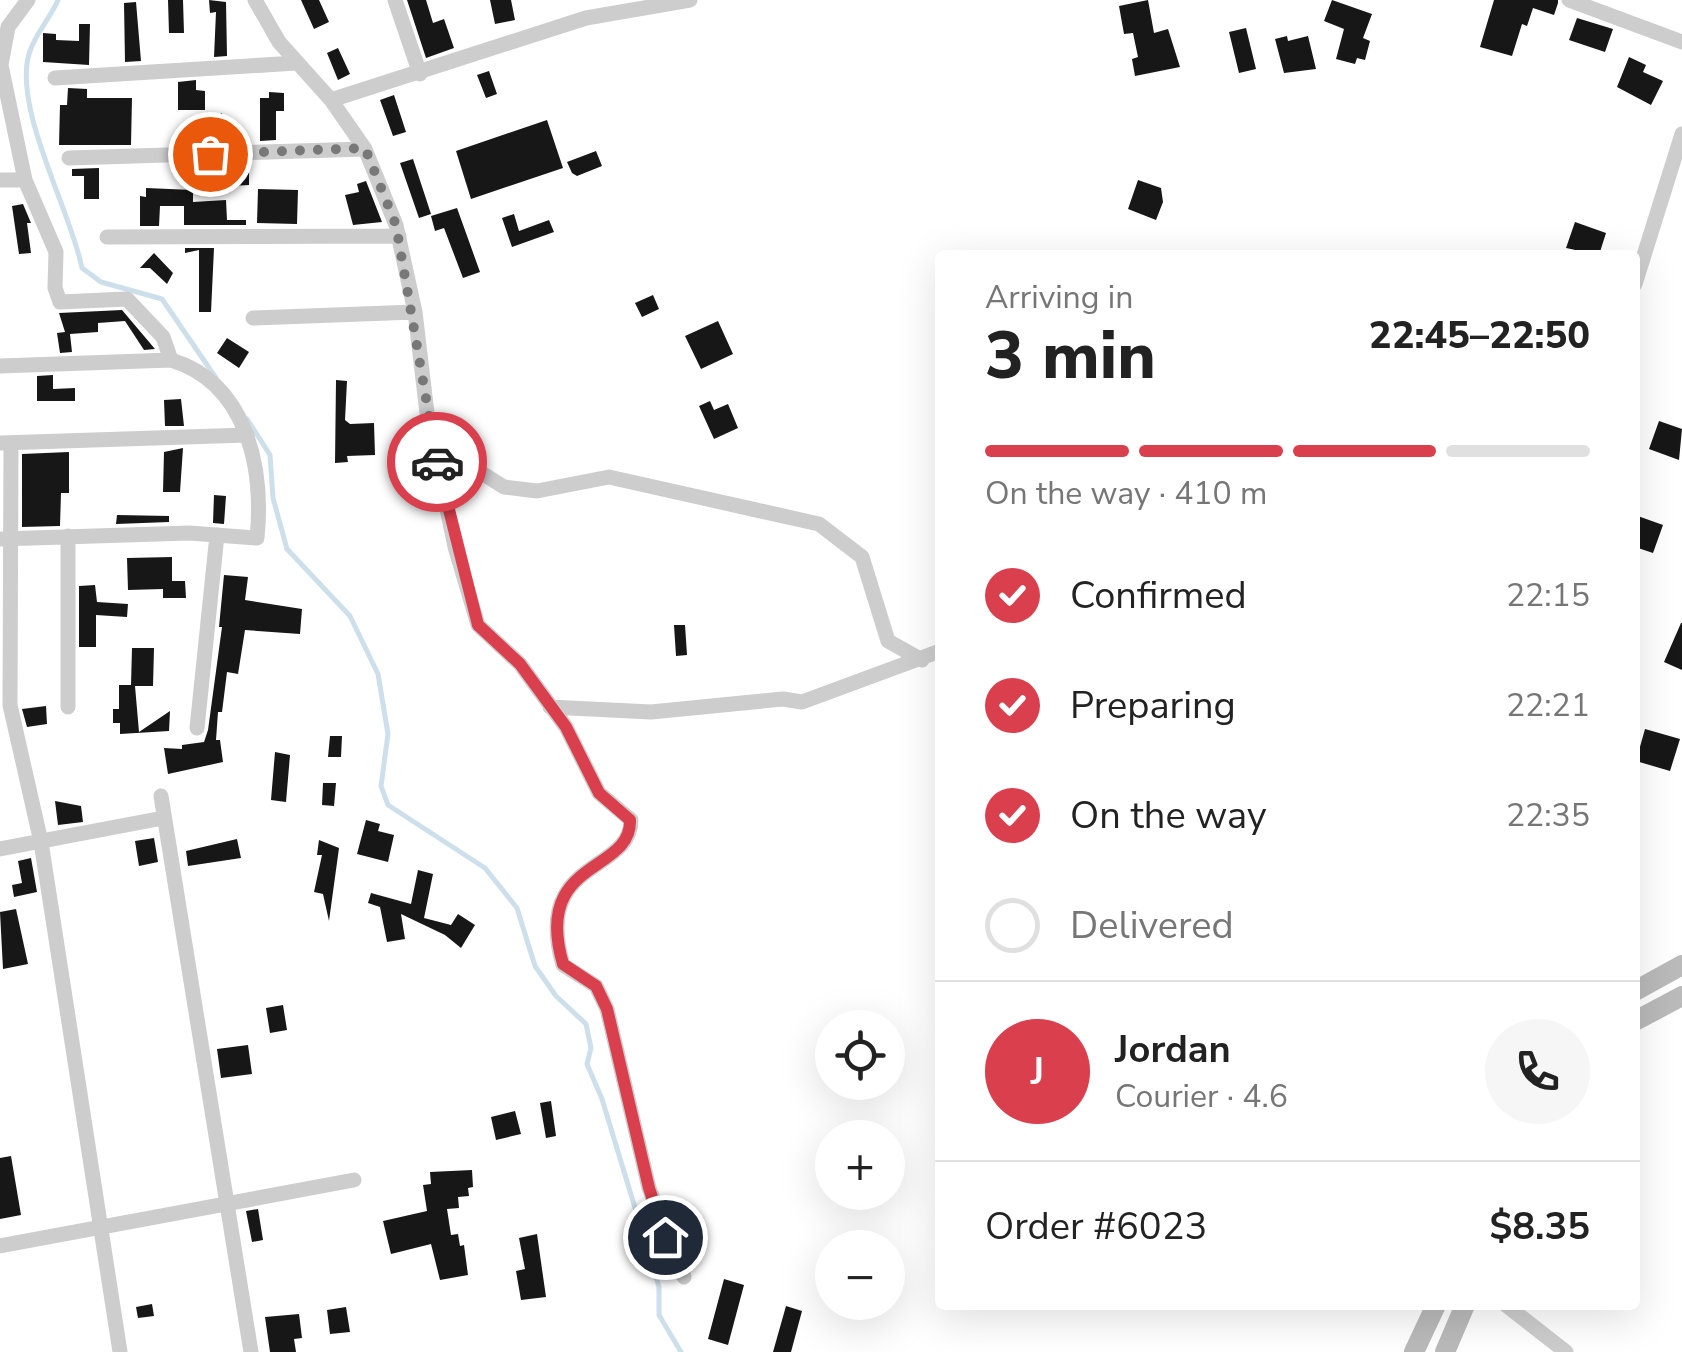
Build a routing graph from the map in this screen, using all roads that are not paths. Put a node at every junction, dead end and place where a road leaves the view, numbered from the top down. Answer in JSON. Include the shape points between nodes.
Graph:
{"nodes":[{"id":1,"x":28,"y":0,"type":"edge"},
{"id":2,"x":254,"y":0,"type":"edge"},
{"id":3,"x":395,"y":0,"type":"edge"},
{"id":4,"x":582,"y":0,"type":"edge"},
{"id":5,"x":690,"y":0,"type":"edge"},
{"id":6,"x":1569,"y":0,"type":"edge"},
{"id":7,"x":586,"y":18,"type":"junction"},
{"id":8,"x":4,"y":26,"type":"edge"},
{"id":9,"x":1682,"y":42,"type":"edge"},
{"id":10,"x":296,"y":63,"type":"junction"},
{"id":11,"x":420,"y":74,"type":"junction"},
{"id":12,"x":55,"y":78,"type":"dead end"},
{"id":13,"x":332,"y":100,"type":"junction"},
{"id":14,"x":5,"y":101,"type":"edge"},
{"id":15,"x":1682,"y":134,"type":"edge"},
{"id":16,"x":365,"y":148,"type":"junction"},
{"id":17,"x":69,"y":158,"type":"dead end"},
{"id":18,"x":0,"y":180,"type":"edge"},
{"id":19,"x":25,"y":180,"type":"junction"},
{"id":20,"x":399,"y":236,"type":"junction"},
{"id":21,"x":108,"y":237,"type":"dead end"},
{"id":22,"x":1640,"y":268,"type":"edge"},
{"id":23,"x":415,"y":312,"type":"junction"},
{"id":24,"x":252,"y":318,"type":"dead end"},
{"id":25,"x":170,"y":360,"type":"junction"},
{"id":26,"x":0,"y":366,"type":"edge"},
{"id":27,"x":427,"y":414,"type":"junction"},
{"id":28,"x":247,"y":435,"type":"junction"},
{"id":29,"x":5,"y":443,"type":"edge"},
{"id":30,"x":217,"y":535,"type":"junction"},
{"id":31,"x":68,"y":536,"type":"junction"},
{"id":32,"x":4,"y":539,"type":"edge"},
{"id":33,"x":935,"y":654,"type":"edge"},
{"id":34,"x":922,"y":660,"type":"junction"},
{"id":35,"x":68,"y":707,"type":"dead end"},
{"id":36,"x":550,"y":707,"type":"junction"},
{"id":37,"x":196,"y":728,"type":"dead end"},
{"id":38,"x":161,"y":796,"type":"dead end"},
{"id":39,"x":163,"y":818,"type":"junction"},
{"id":40,"x":42,"y":842,"type":"junction"},
{"id":41,"x":0,"y":849,"type":"edge"},
{"id":42,"x":1682,"y":965,"type":"edge"},
{"id":43,"x":1640,"y":988,"type":"edge"},
{"id":44,"x":1682,"y":996,"type":"edge"},
{"id":45,"x":1640,"y":1017,"type":"edge"},
{"id":46,"x":354,"y":1180,"type":"dead end"},
{"id":47,"x":225,"y":1204,"type":"junction"},
{"id":48,"x":100,"y":1227,"type":"junction"},
{"id":49,"x":0,"y":1246,"type":"edge"},
{"id":50,"x":684,"y":1277,"type":"dead end"},
{"id":51,"x":1434,"y":1310,"type":"edge"},
{"id":52,"x":1463,"y":1310,"type":"edge"},
{"id":53,"x":1512,"y":1310,"type":"edge"},
{"id":54,"x":120,"y":1352,"type":"edge"},
{"id":55,"x":251,"y":1352,"type":"edge"},
{"id":56,"x":1414,"y":1352,"type":"edge"},
{"id":57,"x":1445,"y":1352,"type":"edge"},
{"id":58,"x":1566,"y":1352,"type":"edge"}],
"edges":[{"from":1,"to":8,"type":"street"},
{"from":2,"to":10,"type":"street"},
{"from":3,"to":11,"type":"street"},
{"from":4,"to":7,"type":"street"},
{"from":5,"to":7,"type":"street"},
{"from":6,"to":9,"type":"street"},
{"from":7,"to":11,"type":"street"},
{"from":8,"to":14,"type":"street"},
{"from":10,"to":12,"type":"street"},
{"from":10,"to":13,"type":"street"},
{"from":11,"to":13,"type":"street"},
{"from":13,"to":16,"type":"street"},
{"from":14,"to":19,"type":"street"},
{"from":15,"to":22,"type":"street"},
{"from":16,"to":17,"type":"street"},
{"from":16,"to":20,"type":"street"},
{"from":18,"to":19,"type":"street"},
{"from":19,"to":25,"type":"street","via":[[56,252],[60,302],[127,299],[162,337]]},
{"from":20,"to":21,"type":"street"},
{"from":20,"to":23,"type":"street"},
{"from":23,"to":24,"type":"street"},
{"from":23,"to":27,"type":"street"},
{"from":25,"to":26,"type":"street"},
{"from":25,"to":28,"type":"street","via":[[190,366],[222,391]]},
{"from":27,"to":34,"type":"street","via":[[458,458],[504,487],[537,491],[610,476],[819,524],[862,556],[888,641]]},
{"from":27,"to":36,"type":"street","via":[[478,625],[520,664]]},
{"from":28,"to":29,"type":"street"},
{"from":28,"to":30,"type":"street","via":[[260,505],[257,538]]},
{"from":29,"to":32,"type":"street"},
{"from":30,"to":31,"type":"street"},
{"from":30,"to":37,"type":"street"},
{"from":31,"to":32,"type":"street"},
{"from":31,"to":35,"type":"street"},
{"from":32,"to":40,"type":"street","via":[[10,705]]},
{"from":33,"to":34,"type":"street"},
{"from":34,"to":36,"type":"street","via":[[802,702],[783,698],[650,712]]},
{"from":36,"to":50,"type":"street","via":[[599,793],[630,820],[623,844],[573,878],[554,935],[563,964],[596,986],[607,1009],[649,1188]]},
{"from":38,"to":39,"type":"street"},
{"from":39,"to":40,"type":"street"},
{"from":39,"to":47,"type":"street"},
{"from":40,"to":41,"type":"street"},
{"from":40,"to":48,"type":"street"},
{"from":42,"to":43,"type":"street"},
{"from":44,"to":45,"type":"street"},
{"from":46,"to":47,"type":"street"},
{"from":47,"to":48,"type":"street"},
{"from":47,"to":55,"type":"street"},
{"from":48,"to":49,"type":"street"},
{"from":48,"to":54,"type":"street"},
{"from":51,"to":56,"type":"street"},
{"from":52,"to":57,"type":"street"},
{"from":53,"to":58,"type":"street"}]}
